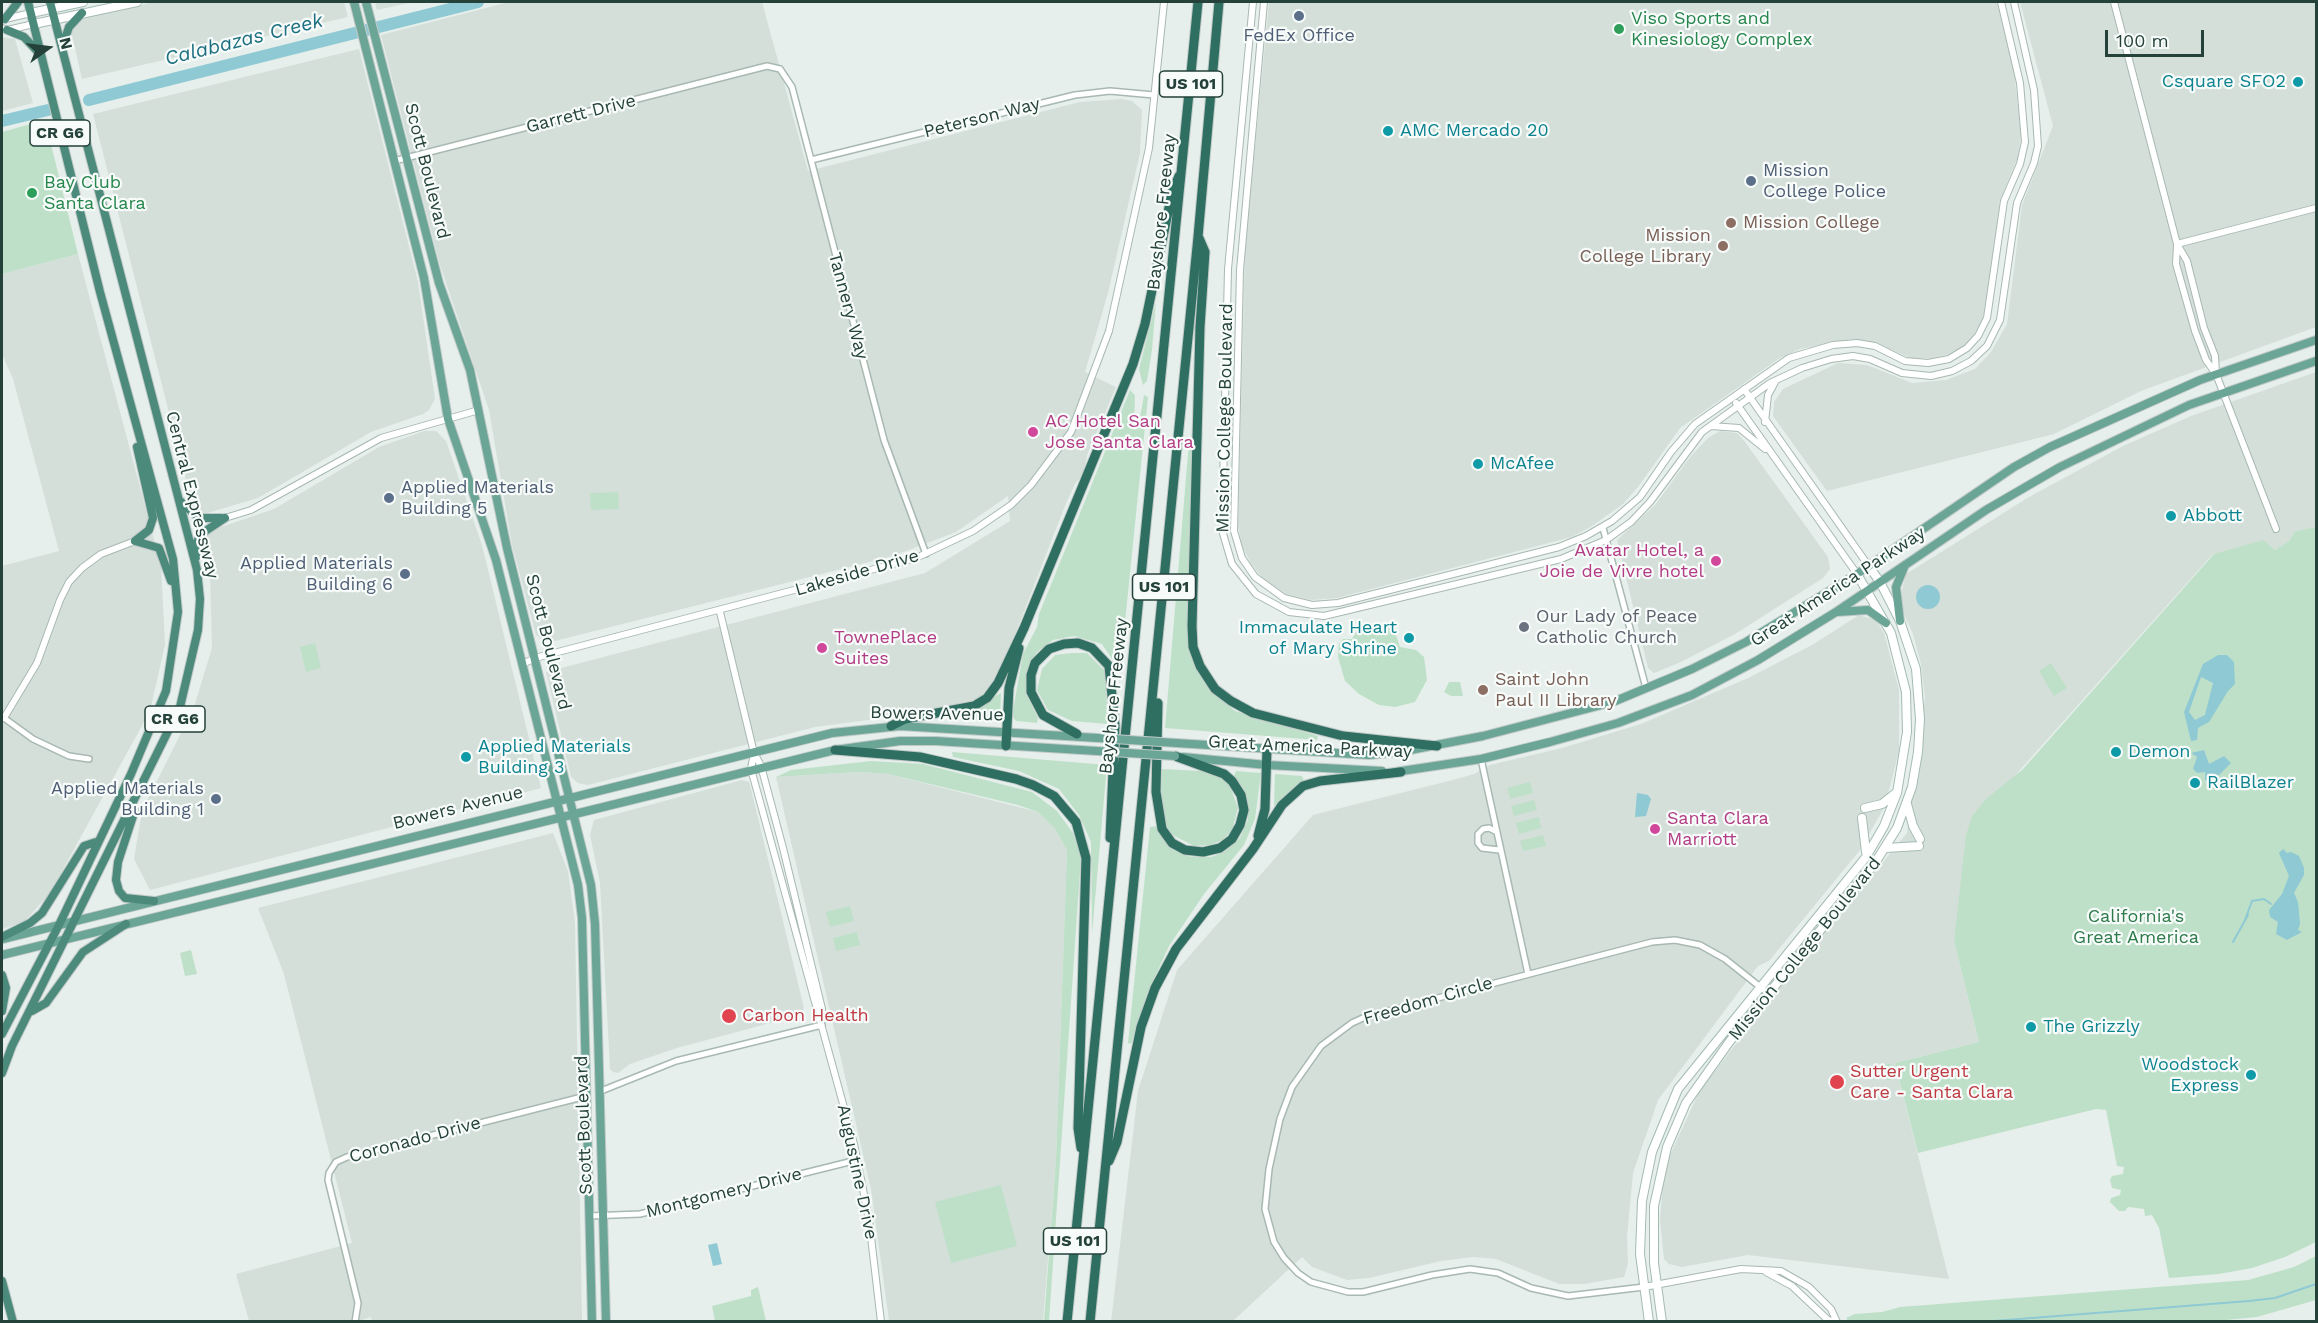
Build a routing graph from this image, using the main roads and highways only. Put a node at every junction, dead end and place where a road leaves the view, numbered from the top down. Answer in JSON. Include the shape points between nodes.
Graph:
{"nodes":[{"id":1,"x":18,"y":2,"type":"edge"},
{"id":2,"x":28,"y":2,"type":"edge"},
{"id":3,"x":82,"y":2,"type":"edge"},
{"id":4,"x":137,"y":2,"type":"edge"},
{"id":5,"x":354,"y":2,"type":"edge"},
{"id":6,"x":366,"y":2,"type":"edge"},
{"id":7,"x":1198,"y":2,"type":"edge"},
{"id":8,"x":1220,"y":2,"type":"edge"},
{"id":9,"x":51,"y":5,"type":"edge"},
{"id":10,"x":31,"y":13,"type":"junction"},
{"id":11,"x":82,"y":13,"type":"junction"},
{"id":12,"x":54,"y":19,"type":"junction"},
{"id":13,"x":34,"y":24,"type":"junction"},
{"id":14,"x":4,"y":25,"type":"edge"},
{"id":15,"x":62,"y":48,"type":"junction"},
{"id":16,"x":42,"y":56,"type":"junction"},
{"id":17,"x":1183,"y":167,"type":"junction"},
{"id":18,"x":1198,"y":237,"type":"junction"},
{"id":19,"x":2316,"y":340,"type":"edge"},
{"id":20,"x":2316,"y":360,"type":"edge"},
{"id":21,"x":134,"y":417,"type":"junction"},
{"id":22,"x":177,"y":498,"type":"junction"},
{"id":23,"x":1907,"y":562,"type":"junction"},
{"id":24,"x":1868,"y":565,"type":"junction"},
{"id":25,"x":197,"y":570,"type":"junction"},
{"id":26,"x":1857,"y":574,"type":"junction"},
{"id":27,"x":1880,"y":582,"type":"junction"},
{"id":28,"x":1868,"y":590,"type":"junction"},
{"id":29,"x":1836,"y":612,"type":"junction"},
{"id":30,"x":1900,"y":621,"type":"junction"},
{"id":31,"x":1886,"y":623,"type":"junction"},
{"id":32,"x":1024,"y":628,"type":"junction"},
{"id":33,"x":1159,"y":640,"type":"junction"},
{"id":34,"x":173,"y":662,"type":"junction"},
{"id":35,"x":891,"y":726,"type":"junction"},
{"id":36,"x":1006,"y":732,"type":"junction"},
{"id":37,"x":1077,"y":734,"type":"junction"},
{"id":38,"x":1176,"y":743,"type":"joint"},
{"id":39,"x":1006,"y":746,"type":"junction"},
{"id":40,"x":1437,"y":747,"type":"junction"},
{"id":41,"x":1267,"y":748,"type":"junction"},
{"id":42,"x":834,"y":750,"type":"junction"},
{"id":43,"x":1175,"y":756,"type":"junction"},
{"id":44,"x":1267,"y":765,"type":"junction"},
{"id":45,"x":1401,"y":772,"type":"junction"},
{"id":46,"x":139,"y":793,"type":"junction"},
{"id":47,"x":1897,"y":793,"type":"junction"},
{"id":48,"x":569,"y":797,"type":"junction"},
{"id":49,"x":556,"y":800,"type":"junction"},
{"id":50,"x":1907,"y":802,"type":"junction"},
{"id":51,"x":1865,"y":808,"type":"dead end"},
{"id":52,"x":573,"y":813,"type":"junction"},
{"id":53,"x":561,"y":816,"type":"junction"},
{"id":54,"x":1863,"y":818,"type":"dead end"},
{"id":55,"x":96,"y":842,"type":"junction"},
{"id":56,"x":1886,"y":848,"type":"junction"},
{"id":57,"x":1253,"y":849,"type":"junction"},
{"id":58,"x":1866,"y":857,"type":"junction"},
{"id":59,"x":154,"y":901,"type":"junction"},
{"id":60,"x":74,"y":921,"type":"junction"},
{"id":61,"x":126,"y":924,"type":"junction"},
{"id":62,"x":58,"y":925,"type":"junction"},
{"id":63,"x":1106,"y":936,"type":"junction"},
{"id":64,"x":2,"y":938,"type":"edge"},
{"id":65,"x":65,"y":940,"type":"junction"},
{"id":66,"x":48,"y":944,"type":"junction"},
{"id":67,"x":2,"y":955,"type":"edge"},
{"id":68,"x":2,"y":975,"type":"edge"},
{"id":69,"x":2,"y":1011,"type":"edge"},
{"id":70,"x":31,"y":1011,"type":"junction"},
{"id":71,"x":2,"y":1034,"type":"edge"},
{"id":72,"x":2,"y":1073,"type":"edge"},
{"id":73,"x":601,"y":1091,"type":"junction"},
{"id":74,"x":585,"y":1096,"type":"junction"},
{"id":75,"x":1083,"y":1160,"type":"junction"},
{"id":76,"x":1105,"y":1172,"type":"junction"},
{"id":77,"x":2,"y":1281,"type":"edge"},
{"id":78,"x":13,"y":1322,"type":"edge"},
{"id":79,"x":592,"y":1322,"type":"edge"},
{"id":80,"x":606,"y":1322,"type":"edge"},
{"id":81,"x":1067,"y":1322,"type":"edge"},
{"id":82,"x":1090,"y":1322,"type":"edge"},
{"id":83,"x":1649,"y":1322,"type":"edge"},
{"id":84,"x":1662,"y":1322,"type":"edge"}],
"edges":[{"from":1,"to":14,"type":"highway"},
{"from":2,"to":10,"type":"highway","name":"Central Expressway","number":"CR G6"},
{"from":3,"to":9,"type":"main road"},
{"from":4,"to":11,"type":"main road"},
{"from":5,"to":49,"type":"main road","name":"Scott Boulevard","via":[[424,278],[448,419],[496,560]]},
{"from":6,"to":48,"type":"main road","name":"Scott Boulevard","via":[[439,283],[470,370],[507,548]]},
{"from":7,"to":17,"type":"highway","name":"Bayshore Freeway","number":"US 101"},
{"from":8,"to":18,"type":"highway","name":"Bayshore Freeway","number":"US 101"},
{"from":9,"to":10,"type":"main road"},
{"from":9,"to":12,"type":"highway","name":"Central Expressway","number":"CR G6"},
{"from":10,"to":13,"type":"highway","name":"Central Expressway","number":"CR G6"},
{"from":11,"to":12,"type":"main road"},
{"from":11,"to":15,"type":"highway","via":[[69,27]]},
{"from":12,"to":13,"type":"main road"},
{"from":12,"to":15,"type":"highway","name":"Central Expressway","number":"CR G6"},
{"from":13,"to":16,"type":"highway","name":"Central Expressway","number":"CR G6"},
{"from":14,"to":16,"type":"highway","via":[[24,37]]},
{"from":15,"to":22,"type":"highway","name":"Central Expressway","number":"CR G6"},
{"from":16,"to":21,"type":"highway","name":"Central Expressway","number":"CR G6"},
{"from":17,"to":32,"type":"highway","via":[[1172,194],[1133,364]]},
{"from":17,"to":63,"type":"highway","name":"Bayshore Freeway","number":"US 101"},
{"from":18,"to":33,"type":"highway","name":"Bayshore Freeway","number":"US 101"},
{"from":18,"to":40,"type":"highway","via":[[1205,252],[1192,626],[1200,666],[1215,689],[1253,713],[1343,736]]},
{"from":19,"to":24,"type":"main road","name":"Great America Parkway","via":[[2216,374],[2116,416],[2014,467]]},
{"from":20,"to":23,"type":"main road","name":"Great America Parkway","via":[[2222,392],[2146,424],[2060,467]]},
{"from":21,"to":34,"type":"highway","name":"Central Expressway","number":"CR G6","via":[[173,559],[178,612]]},
{"from":21,"to":34,"type":"highway","via":[[153,518],[149,530],[135,541],[159,548],[168,568],[173,586]]},
{"from":22,"to":25,"type":"highway","name":"Central Expressway","number":"CR G6"},
{"from":22,"to":25,"type":"highway","via":[[199,518],[225,518],[199,537]]},
{"from":23,"to":27,"type":"main road","name":"Great America Parkway"},
{"from":23,"to":30,"type":"main road","via":[[1896,587]]},
{"from":24,"to":26,"type":"main road","name":"Great America Parkway"},
{"from":24,"to":27,"type":"main road","name":"Mission College Boulevard"},
{"from":25,"to":46,"type":"highway","name":"Central Expressway","number":"CR G6","via":[[198,630],[180,708]]},
{"from":26,"to":28,"type":"main road","name":"Mission College Boulevard"},
{"from":26,"to":40,"type":"main road","name":"Great America Parkway","via":[[1746,642],[1613,702]]},
{"from":27,"to":28,"type":"main road","name":"Great America Parkway"},
{"from":27,"to":30,"type":"main road","name":"Mission College Boulevard"},
{"from":28,"to":29,"type":"main road","name":"Great America Parkway"},
{"from":28,"to":31,"type":"main road","name":"Mission College Boulevard"},
{"from":29,"to":31,"type":"main road","via":[[1868,610]]},
{"from":29,"to":45,"type":"main road","name":"Great America Parkway","via":[[1692,695],[1618,723],[1481,759]]},
{"from":30,"to":50,"type":"main road","name":"Mission College Boulevard","via":[[1914,660],[1920,705],[1918,752]]},
{"from":31,"to":47,"type":"main road","name":"Mission College Boulevard","via":[[1899,659],[1907,712],[1906,750]]},
{"from":32,"to":35,"type":"highway","via":[[987,698],[962,711],[906,719]]},
{"from":32,"to":36,"type":"highway","via":[[1009,688]]},
{"from":33,"to":43,"type":"highway","via":[[1156,792],[1160,825],[1172,843],[1185,850],[1203,852],[1220,848],[1232,839],[1240,825],[1244,810],[1237,788],[1213,768]]},
{"from":33,"to":76,"type":"highway","name":"Bayshore Freeway","number":"US 101"},
{"from":34,"to":55,"type":"highway","name":"Central Expressway","number":"CR G6","via":[[149,732]]},
{"from":35,"to":36,"type":"main road","name":"Bowers Avenue"},
{"from":35,"to":48,"type":"main road","name":"Bowers Avenue","via":[[832,733]]},
{"from":36,"to":37,"type":"main road","name":"Bowers Avenue"},
{"from":36,"to":39,"type":"highway"},
{"from":37,"to":38,"type":"main road","name":"Bowers Avenue","bridge":true},
{"from":37,"to":63,"type":"highway","via":[[1042,715],[1031,692],[1035,663],[1043,653],[1064,644],[1085,644],[1098,652],[1109,666],[1112,679],[1115,726]]},
{"from":38,"to":41,"type":"main road","name":"Great America Parkway"},
{"from":39,"to":42,"type":"main road","name":"Bowers Avenue","via":[[900,741]]},
{"from":39,"to":43,"type":"main road","name":"Bowers Avenue","bridge":true},
{"from":40,"to":41,"type":"main road","name":"Great America Parkway","via":[[1369,755]]},
{"from":41,"to":44,"type":"highway"},
{"from":42,"to":52,"type":"main road","name":"Bowers Avenue"},
{"from":42,"to":75,"type":"highway","via":[[920,757],[1033,784],[1054,796],[1076,822],[1086,858],[1078,1128]]},
{"from":43,"to":44,"type":"main road","name":"Great America Parkway"},
{"from":44,"to":45,"type":"main road","name":"Great America Parkway"},
{"from":44,"to":57,"type":"highway","via":[[1265,809]]},
{"from":45,"to":57,"type":"highway","via":[[1303,786],[1282,805]]},
{"from":46,"to":59,"type":"highway","via":[[116,880],[125,898]]},
{"from":46,"to":60,"type":"highway","name":"Central Expressway","number":"CR G6"},
{"from":47,"to":51,"type":"main road","via":[[1882,804]]},
{"from":47,"to":58,"type":"main road","name":"Mission College Boulevard"},
{"from":48,"to":49,"type":"main road","name":"Bowers Avenue"},
{"from":48,"to":52,"type":"main road","name":"Scott Boulevard"},
{"from":49,"to":53,"type":"main road","name":"Scott Boulevard"},
{"from":49,"to":59,"type":"main road","name":"Bowers Avenue"},
{"from":50,"to":56,"type":"main road","name":"Mission College Boulevard"},
{"from":50,"to":56,"type":"main road","via":[[1919,842]]},
{"from":52,"to":53,"type":"main road","name":"Bowers Avenue"},
{"from":52,"to":73,"type":"main road","name":"Scott Boulevard","via":[[594,908]]},
{"from":53,"to":61,"type":"main road","name":"Bowers Avenue"},
{"from":53,"to":74,"type":"main road","name":"Scott Boulevard","via":[[582,918]]},
{"from":54,"to":58,"type":"main road"},
{"from":55,"to":62,"type":"highway","name":"Central Expressway","number":"CR G6"},
{"from":55,"to":64,"type":"highway","via":[[84,846],[42,913]]},
{"from":56,"to":84,"type":"main road","name":"Mission College Boulevard","via":[[1702,1077],[1686,1103],[1659,1173],[1653,1225]]},
{"from":57,"to":76,"type":"highway","via":[[1176,949],[1155,988],[1141,1027],[1117,1142]]},
{"from":58,"to":83,"type":"main road","name":"Mission College Boulevard","via":[[1678,1089],[1656,1140],[1642,1201],[1640,1254]]},
{"from":59,"to":60,"type":"main road","name":"Bowers Avenue"},
{"from":60,"to":62,"type":"main road","name":"Bowers Avenue"},
{"from":60,"to":65,"type":"highway","name":"Central Expressway","number":"CR G6"},
{"from":61,"to":65,"type":"main road","name":"Bowers Avenue"},
{"from":61,"to":70,"type":"highway","via":[[83,952],[46,1003]]},
{"from":62,"to":64,"type":"main road","name":"Bowers Avenue"},
{"from":62,"to":66,"type":"highway","name":"Central Expressway","number":"CR G6"},
{"from":63,"to":75,"type":"highway","name":"Bayshore Freeway","number":"US 101"},
{"from":65,"to":66,"type":"main road","name":"Bowers Avenue"},
{"from":65,"to":70,"type":"highway","name":"Central Expressway","number":"CR G6"},
{"from":66,"to":67,"type":"main road","name":"Bowers Avenue"},
{"from":66,"to":71,"type":"highway","name":"Central Expressway","number":"CR G6"},
{"from":68,"to":69,"type":"highway","via":[[6,988]]},
{"from":70,"to":72,"type":"highway","name":"Central Expressway","number":"CR G6"},
{"from":73,"to":74,"type":"main road"},
{"from":73,"to":80,"type":"main road","name":"Scott Boulevard"},
{"from":74,"to":79,"type":"main road","name":"Scott Boulevard"},
{"from":75,"to":81,"type":"highway","name":"Bayshore Freeway","number":"US 101"},
{"from":76,"to":82,"type":"highway","name":"Bayshore Freeway","number":"US 101"},
{"from":77,"to":78,"type":"highway"}]}
